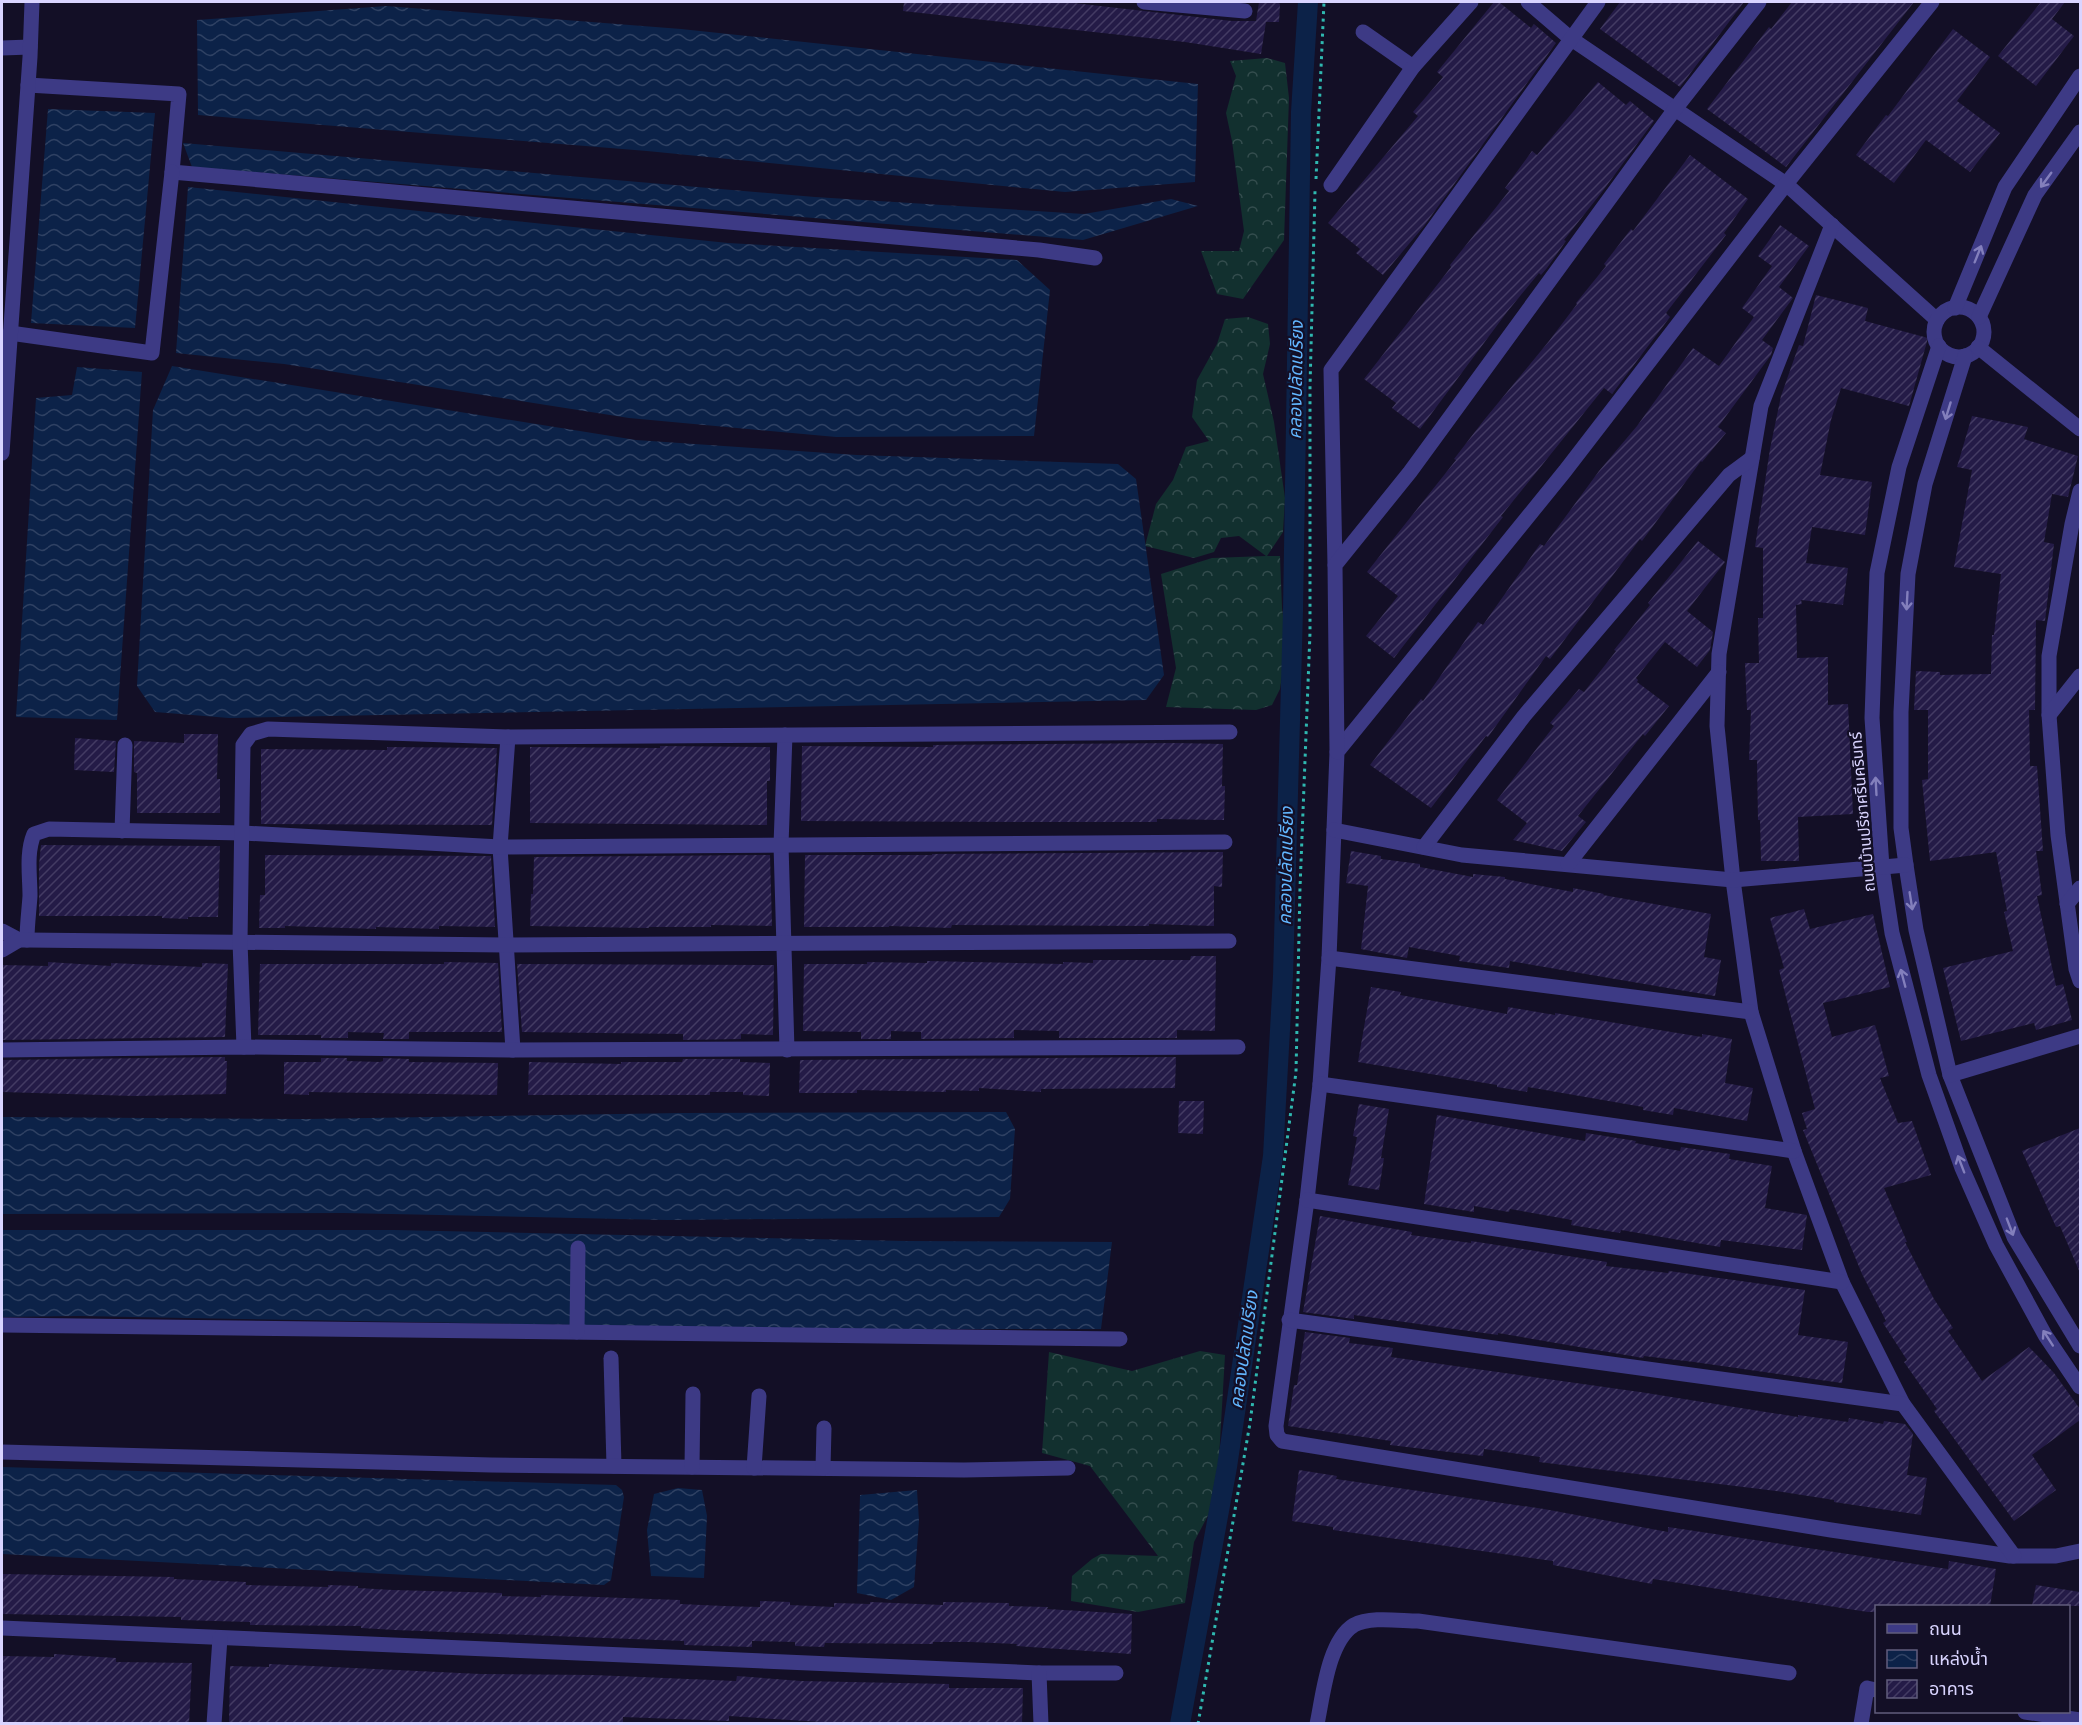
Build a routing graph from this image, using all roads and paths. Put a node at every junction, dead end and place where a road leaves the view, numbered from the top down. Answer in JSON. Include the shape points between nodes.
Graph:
{"nodes":[{"id":1,"x":32,"y":2,"type":"edge"},
{"id":2,"x":1144,"y":2,"type":"edge"},
{"id":3,"x":1324,"y":2,"type":"edge"},
{"id":4,"x":1471,"y":2,"type":"edge"},
{"id":5,"x":1528,"y":2,"type":"edge"},
{"id":6,"x":1598,"y":2,"type":"edge"},
{"id":7,"x":1758,"y":2,"type":"edge"},
{"id":8,"x":1932,"y":2,"type":"edge"},
{"id":9,"x":1245,"y":11,"type":"dead end"},
{"id":10,"x":1363,"y":32,"type":"dead end"},
{"id":11,"x":1570,"y":38,"type":"junction"},
{"id":12,"x":18,"y":47,"type":"edge"},
{"id":13,"x":1413,"y":68,"type":"junction"},
{"id":14,"x":2080,"y":76,"type":"edge"},
{"id":15,"x":28,"y":85,"type":"junction"},
{"id":16,"x":1675,"y":110,"type":"junction"},
{"id":17,"x":2080,"y":132,"type":"edge"},
{"id":18,"x":172,"y":172,"type":"junction"},
{"id":19,"x":1786,"y":184,"type":"junction"},
{"id":20,"x":1331,"y":185,"type":"dead end"},
{"id":21,"x":1832,"y":225,"type":"junction"},
{"id":22,"x":1095,"y":258,"type":"dead end"},
{"id":23,"x":1955,"y":308,"type":"junction"},
{"id":24,"x":1978,"y":317,"type":"junction"},
{"id":25,"x":1937,"y":320,"type":"junction"},
{"id":26,"x":10,"y":333,"type":"junction"},
{"id":27,"x":1939,"y":346,"type":"junction"},
{"id":28,"x":1978,"y":347,"type":"junction"},
{"id":29,"x":1965,"y":356,"type":"junction"},
{"id":30,"x":2080,"y":429,"type":"edge"},
{"id":31,"x":2,"y":431,"type":"edge"},
{"id":32,"x":2,"y":453,"type":"edge"},
{"id":33,"x":1752,"y":458,"type":"junction"},
{"id":34,"x":2080,"y":491,"type":"edge"},
{"id":35,"x":1335,"y":565,"type":"junction"},
{"id":36,"x":1719,"y":672,"type":"junction"},
{"id":37,"x":2080,"y":676,"type":"edge"},
{"id":38,"x":2049,"y":715,"type":"junction"},
{"id":39,"x":1230,"y":732,"type":"dead end"},
{"id":40,"x":785,"y":735,"type":"junction"},
{"id":41,"x":508,"y":737,"type":"junction"},
{"id":42,"x":125,"y":745,"type":"dead end"},
{"id":43,"x":1337,"y":752,"type":"junction"},
{"id":44,"x":1334,"y":830,"type":"junction"},
{"id":45,"x":122,"y":831,"type":"junction"},
{"id":46,"x":243,"y":833,"type":"junction"},
{"id":47,"x":1225,"y":842,"type":"dead end"},
{"id":48,"x":781,"y":845,"type":"junction"},
{"id":49,"x":500,"y":847,"type":"junction"},
{"id":50,"x":1424,"y":847,"type":"junction"},
{"id":51,"x":1568,"y":864,"type":"junction"},
{"id":52,"x":1906,"y":866,"type":"junction"},
{"id":53,"x":1882,"y":867,"type":"junction"},
{"id":54,"x":1733,"y":880,"type":"junction"},
{"id":55,"x":2080,"y":888,"type":"edge"},
{"id":56,"x":2067,"y":904,"type":"junction"},
{"id":57,"x":2,"y":931,"type":"edge"},
{"id":58,"x":23,"y":940,"type":"junction"},
{"id":59,"x":1229,"y":941,"type":"dead end"},
{"id":60,"x":240,"y":942,"type":"junction"},
{"id":61,"x":783,"y":944,"type":"junction"},
{"id":62,"x":506,"y":945,"type":"junction"},
{"id":63,"x":2,"y":950,"type":"edge"},
{"id":64,"x":1329,"y":958,"type":"junction"},
{"id":65,"x":2080,"y":981,"type":"edge"},
{"id":66,"x":1751,"y":1012,"type":"junction"},
{"id":67,"x":2080,"y":1036,"type":"edge"},
{"id":68,"x":244,"y":1047,"type":"junction"},
{"id":69,"x":1238,"y":1047,"type":"dead end"},
{"id":70,"x":2,"y":1050,"type":"edge"},
{"id":71,"x":513,"y":1050,"type":"junction"},
{"id":72,"x":787,"y":1050,"type":"junction"},
{"id":73,"x":1950,"y":1075,"type":"junction"},
{"id":74,"x":1320,"y":1084,"type":"junction"},
{"id":75,"x":1794,"y":1151,"type":"junction"},
{"id":76,"x":1307,"y":1200,"type":"junction"},
{"id":77,"x":578,"y":1248,"type":"dead end"},
{"id":78,"x":1842,"y":1282,"type":"junction"},
{"id":79,"x":1289,"y":1320,"type":"junction"},
{"id":80,"x":2,"y":1325,"type":"edge"},
{"id":81,"x":577,"y":1332,"type":"junction"},
{"id":82,"x":1120,"y":1339,"type":"dead end"},
{"id":83,"x":2080,"y":1346,"type":"edge"},
{"id":84,"x":611,"y":1358,"type":"dead end"},
{"id":85,"x":2080,"y":1387,"type":"edge"},
{"id":86,"x":693,"y":1394,"type":"dead end"},
{"id":87,"x":759,"y":1396,"type":"dead end"},
{"id":88,"x":1902,"y":1404,"type":"junction"},
{"id":89,"x":824,"y":1428,"type":"dead end"},
{"id":90,"x":2,"y":1452,"type":"edge"},
{"id":91,"x":614,"y":1466,"type":"junction"},
{"id":92,"x":692,"y":1467,"type":"junction"},
{"id":93,"x":754,"y":1468,"type":"junction"},
{"id":94,"x":824,"y":1468,"type":"junction"},
{"id":95,"x":1068,"y":1468,"type":"dead end"},
{"id":96,"x":2080,"y":1551,"type":"edge"},
{"id":97,"x":2014,"y":1556,"type":"junction"},
{"id":98,"x":2,"y":1628,"type":"edge"},
{"id":99,"x":220,"y":1638,"type":"junction"},
{"id":100,"x":1038,"y":1673,"type":"junction"},
{"id":101,"x":1116,"y":1673,"type":"dead end"},
{"id":102,"x":1789,"y":1673,"type":"dead end"},
{"id":103,"x":1875,"y":1690,"type":"edge"},
{"id":104,"x":2032,"y":1713,"type":"edge"},
{"id":105,"x":2080,"y":1720,"type":"edge"},
{"id":106,"x":214,"y":1724,"type":"edge"},
{"id":107,"x":1041,"y":1724,"type":"edge"},
{"id":108,"x":1198,"y":1724,"type":"edge"},
{"id":109,"x":1317,"y":1724,"type":"edge"},
{"id":110,"x":1862,"y":1724,"type":"edge"}],
"edges":[{"from":1,"to":12,"type":"street"},
{"from":2,"to":9,"type":"street"},
{"from":3,"to":108,"type":"path","via":[[1312,313],[1310,633],[1296,1072],[1250,1423]]},
{"from":4,"to":13,"type":"street"},
{"from":5,"to":11,"type":"street"},
{"from":6,"to":11,"type":"street"},
{"from":7,"to":16,"type":"street"},
{"from":8,"to":19,"type":"street"},
{"from":10,"to":13,"type":"street"},
{"from":11,"to":16,"type":"street"},
{"from":11,"to":35,"type":"street","via":[[1331,370]]},
{"from":12,"to":15,"type":"street"},
{"from":13,"to":20,"type":"street"},
{"from":23,"to":14,"type":"street","one_way":true,"via":[[2005,187]]},
{"from":15,"to":18,"type":"street","via":[[179,94]]},
{"from":15,"to":26,"type":"street"},
{"from":16,"to":19,"type":"street"},
{"from":16,"to":35,"type":"street","via":[[1410,472]]},
{"from":17,"to":24,"type":"street","one_way":true,"via":[[2035,195]]},
{"from":18,"to":22,"type":"street"},
{"from":18,"to":26,"type":"street","via":[[152,353]]},
{"from":19,"to":21,"type":"street"},
{"from":19,"to":43,"type":"street","via":[[1566,471]]},
{"from":21,"to":25,"type":"street"},
{"from":21,"to":33,"type":"street","via":[[1761,406]]},
{"from":23,"to":24,"type":"street","via":[[1973,311]]},
{"from":23,"to":25,"type":"street","via":[[1942,313]]},
{"from":24,"to":28,"type":"street","via":[[1983,332]]},
{"from":25,"to":27,"type":"street","name":"ถนนบ้านปรีชาศรีนครินทร์","via":[[1934,336]]},
{"from":26,"to":31,"type":"street"},
{"from":27,"to":29,"type":"street","via":[[1949,355]]},
{"from":53,"to":27,"type":"street","name":"ถนนบ้านปรีชาศรีนครินทร์","one_way":true,"via":[[1872,718],[1877,573],[1899,467]]},
{"from":28,"to":29,"type":"street"},
{"from":28,"to":30,"type":"street"},
{"from":29,"to":52,"type":"street","one_way":true,"via":[[1925,484],[1908,574],[1901,712],[1901,828]]},
{"from":31,"to":32,"type":"street"},
{"from":33,"to":36,"type":"street"},
{"from":33,"to":50,"type":"street","via":[[1729,475],[1524,716]]},
{"from":34,"to":38,"type":"street","via":[[2049,656]]},
{"from":35,"to":43,"type":"street"},
{"from":36,"to":51,"type":"street"},
{"from":36,"to":54,"type":"street","via":[[1717,726]]},
{"from":37,"to":38,"type":"street"},
{"from":38,"to":56,"type":"street"},
{"from":39,"to":40,"type":"street"},
{"from":40,"to":41,"type":"street"},
{"from":40,"to":48,"type":"street"},
{"from":41,"to":46,"type":"street","via":[[268,729],[251,734],[243,746]]},
{"from":41,"to":49,"type":"street"},
{"from":42,"to":45,"type":"street"},
{"from":43,"to":44,"type":"street"},
{"from":44,"to":50,"type":"street"},
{"from":44,"to":64,"type":"street"},
{"from":45,"to":46,"type":"street"},
{"from":45,"to":58,"type":"street","via":[[50,829],[34,834]]},
{"from":46,"to":49,"type":"street"},
{"from":46,"to":60,"type":"street"},
{"from":47,"to":48,"type":"street"},
{"from":48,"to":49,"type":"street"},
{"from":48,"to":61,"type":"street"},
{"from":49,"to":62,"type":"street"},
{"from":50,"to":51,"type":"street","via":[[1462,855]]},
{"from":51,"to":54,"type":"street"},
{"from":52,"to":53,"type":"street"},
{"from":52,"to":73,"type":"street","one_way":true,"via":[[1916,930]]},
{"from":53,"to":54,"type":"street"},
{"from":85,"to":53,"type":"street","name":"ถนนบ้านปรีชาศรีนครินทร์","one_way":true,"via":[[2045,1335],[1995,1245],[1962,1168],[1929,1075],[1892,933]]},
{"from":54,"to":66,"type":"street"},
{"from":55,"to":56,"type":"street"},
{"from":56,"to":65,"type":"street"},
{"from":57,"to":58,"type":"street"},
{"from":58,"to":60,"type":"street"},
{"from":58,"to":63,"type":"street"},
{"from":59,"to":61,"type":"street"},
{"from":60,"to":62,"type":"street"},
{"from":60,"to":68,"type":"street"},
{"from":61,"to":62,"type":"street"},
{"from":61,"to":72,"type":"street"},
{"from":62,"to":71,"type":"street"},
{"from":64,"to":66,"type":"street"},
{"from":64,"to":74,"type":"street"},
{"from":66,"to":75,"type":"street"},
{"from":67,"to":73,"type":"street"},
{"from":68,"to":70,"type":"street"},
{"from":68,"to":71,"type":"street"},
{"from":69,"to":72,"type":"street"},
{"from":71,"to":72,"type":"street"},
{"from":73,"to":83,"type":"street","one_way":true,"via":[[2014,1237]]},
{"from":74,"to":75,"type":"street"},
{"from":74,"to":76,"type":"street"},
{"from":75,"to":78,"type":"street"},
{"from":76,"to":78,"type":"street"},
{"from":76,"to":79,"type":"street"},
{"from":77,"to":81,"type":"street"},
{"from":78,"to":88,"type":"street"},
{"from":79,"to":88,"type":"street"},
{"from":79,"to":97,"type":"street","via":[[1275,1426],[1282,1441]]},
{"from":80,"to":81,"type":"street"},
{"from":81,"to":82,"type":"street"},
{"from":84,"to":91,"type":"street"},
{"from":86,"to":92,"type":"street"},
{"from":87,"to":93,"type":"street"},
{"from":88,"to":97,"type":"street"},
{"from":89,"to":94,"type":"street"},
{"from":90,"to":91,"type":"street"},
{"from":91,"to":92,"type":"street"},
{"from":92,"to":93,"type":"street"},
{"from":93,"to":94,"type":"street"},
{"from":94,"to":95,"type":"street"},
{"from":96,"to":97,"type":"street","via":[[2056,1556]]},
{"from":98,"to":99,"type":"street"},
{"from":99,"to":100,"type":"street"},
{"from":99,"to":106,"type":"street"},
{"from":100,"to":101,"type":"street"},
{"from":100,"to":107,"type":"street"},
{"from":102,"to":109,"type":"street","via":[[1418,1621],[1380,1620],[1355,1625],[1340,1638],[1327,1673]]},
{"from":103,"to":110,"type":"street","via":[[1867,1688]]},
{"from":104,"to":105,"type":"street"}]}
